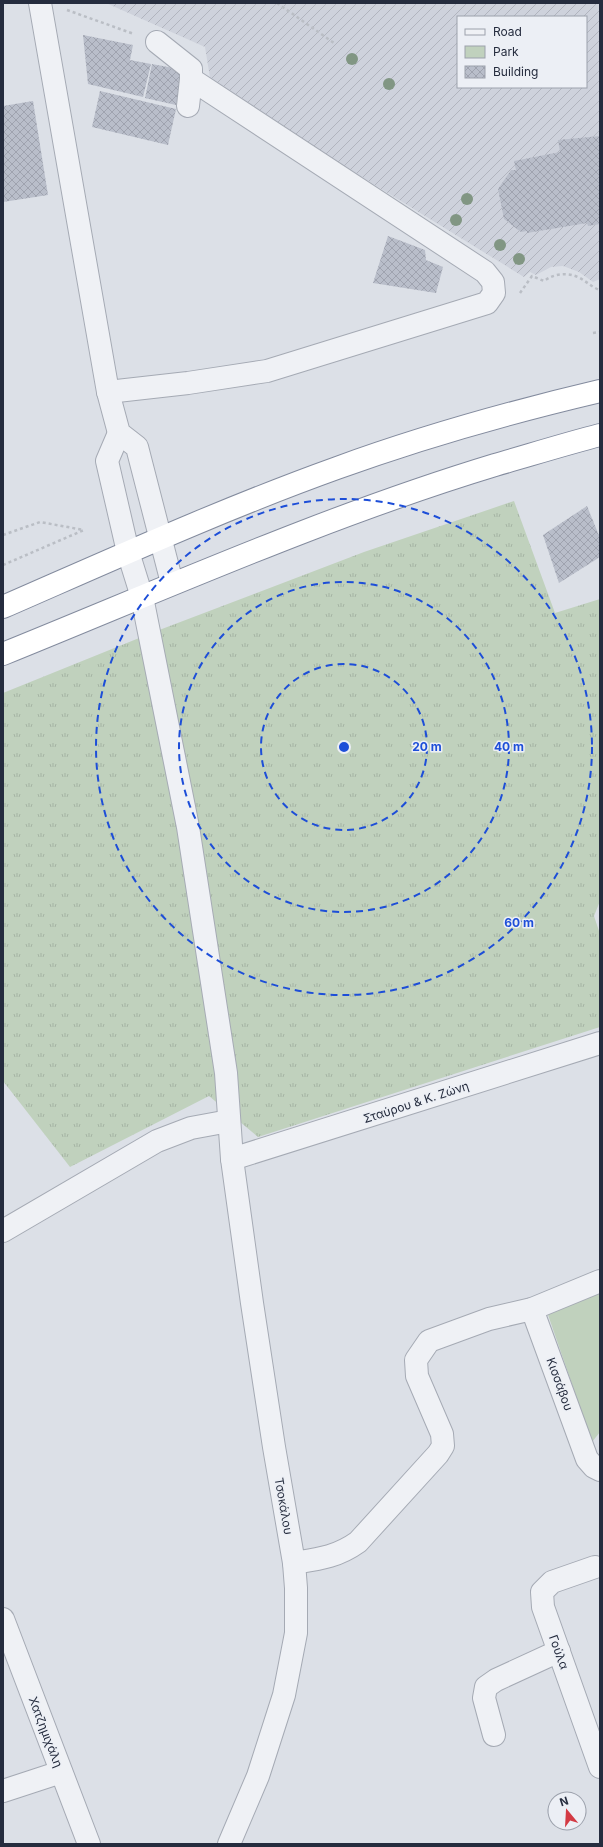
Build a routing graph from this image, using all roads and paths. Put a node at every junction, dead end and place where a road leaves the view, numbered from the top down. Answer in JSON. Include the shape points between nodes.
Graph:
{"nodes":[{"id":1,"x":40,"y":3,"type":"edge"},
{"id":2,"x":277,"y":3,"type":"edge"},
{"id":3,"x":61,"y":8,"type":"dead end"},
{"id":4,"x":157,"y":42,"type":"joint"},
{"id":5,"x":334,"y":44,"type":"dead end"},
{"id":6,"x":192,"y":79,"type":"junction"},
{"id":7,"x":188,"y":106,"type":"dead end"},
{"id":8,"x":600,"y":290,"type":"edge"},
{"id":9,"x":520,"y":294,"type":"dead end"},
{"id":10,"x":600,"y":332,"type":"edge"},
{"id":11,"x":592,"y":333,"type":"dead end"},
{"id":12,"x":600,"y":391,"type":"edge"},
{"id":13,"x":108,"y":392,"type":"junction"},
{"id":14,"x":119,"y":433,"type":"junction"},
{"id":15,"x":600,"y":435,"type":"edge"},
{"id":16,"x":3,"y":534,"type":"edge"},
{"id":17,"x":160,"y":539,"type":"junction"},
{"id":18,"x":128,"y":552,"type":"junction"},
{"id":19,"x":3,"y":565,"type":"edge"},
{"id":20,"x":172,"y":583,"type":"junction"},
{"id":21,"x":142,"y":597,"type":"junction"},
{"id":22,"x":3,"y":606,"type":"edge"},
{"id":23,"x":3,"y":654,"type":"edge"},
{"id":24,"x":600,"y":1043,"type":"edge"},
{"id":25,"x":229,"y":1121,"type":"junction"},
{"id":26,"x":232,"y":1159,"type":"junction"},
{"id":27,"x":3,"y":1231,"type":"edge"},
{"id":28,"x":600,"y":1281,"type":"edge"},
{"id":29,"x":532,"y":1309,"type":"junction"},
{"id":30,"x":593,"y":1465,"type":"edge"},
{"id":31,"x":294,"y":1563,"type":"junction"},
{"id":32,"x":595,"y":1567,"type":"dead end"},
{"id":33,"x":3,"y":1619,"type":"edge"},
{"id":34,"x":559,"y":1651,"type":"junction"},
{"id":35,"x":494,"y":1735,"type":"dead end"},
{"id":36,"x":600,"y":1767,"type":"edge"},
{"id":37,"x":61,"y":1772,"type":"junction"},
{"id":38,"x":3,"y":1791,"type":"edge"},
{"id":39,"x":89,"y":1844,"type":"edge"},
{"id":40,"x":228,"y":1844,"type":"edge"}],
"edges":[{"from":1,"to":13,"type":"street"},
{"from":2,"to":5,"type":"path"},
{"from":3,"to":4,"type":"path"},
{"from":4,"to":6,"type":"street","via":[[191,69]]},
{"from":6,"to":7,"type":"street"},
{"from":6,"to":13,"type":"street","via":[[485,272],[493,282],[494,293],[487,303],[267,371]]},
{"from":8,"to":9,"type":"path","via":[[580,278],[562,274],[551,276],[544,281],[532,276]]},
{"from":10,"to":11,"type":"path"},
{"from":12,"to":17,"type":"highway","via":[[400,446],[276,491]]},
{"from":13,"to":14,"type":"street"},
{"from":14,"to":17,"type":"street","via":[[137,447]]},
{"from":14,"to":18,"type":"street","name":"Τσοκάλου","via":[[107,460]]},
{"from":15,"to":20,"type":"highway","via":[[413,491]]},
{"from":16,"to":19,"type":"path","via":[[40,522],[84,530]]},
{"from":17,"to":18,"type":"highway"},
{"from":17,"to":20,"type":"street"},
{"from":18,"to":21,"type":"street","name":"Τσοκάλου"},
{"from":18,"to":22,"type":"highway"},
{"from":20,"to":21,"type":"highway"},
{"from":21,"to":23,"type":"highway"},
{"from":21,"to":25,"type":"street","name":"Τσοκάλου","via":[[188,828],[226,1067]]},
{"from":24,"to":26,"type":"street","name":"Σταύρου & Κ. Ζώνη"},
{"from":25,"to":26,"type":"street","name":"Τσοκάλου"},
{"from":25,"to":27,"type":"street","via":[[191,1128],[157,1141]]},
{"from":26,"to":31,"type":"street","name":"Τσοκάλου","via":[[264,1387]]},
{"from":28,"to":29,"type":"street"},
{"from":29,"to":30,"type":"street","name":"Κισσάβου"},
{"from":29,"to":31,"type":"street","via":[[490,1319],[429,1341],[416,1360],[417,1376],[442,1434],[443,1446],[358,1542],[326,1558]]},
{"from":31,"to":40,"type":"street","name":"Τσοκάλου","via":[[296,1633],[288,1681],[258,1776]]},
{"from":32,"to":34,"type":"street","name":"Γούλα","via":[[552,1582],[542,1592],[543,1606]]},
{"from":33,"to":37,"type":"street","name":"Χατζημιχάλη"},
{"from":34,"to":35,"type":"street","via":[[486,1687],[484,1698]]},
{"from":34,"to":36,"type":"street","name":"Γούλα"},
{"from":37,"to":38,"type":"street"},
{"from":37,"to":39,"type":"street","name":"Χατζημιχάλη"}]}
